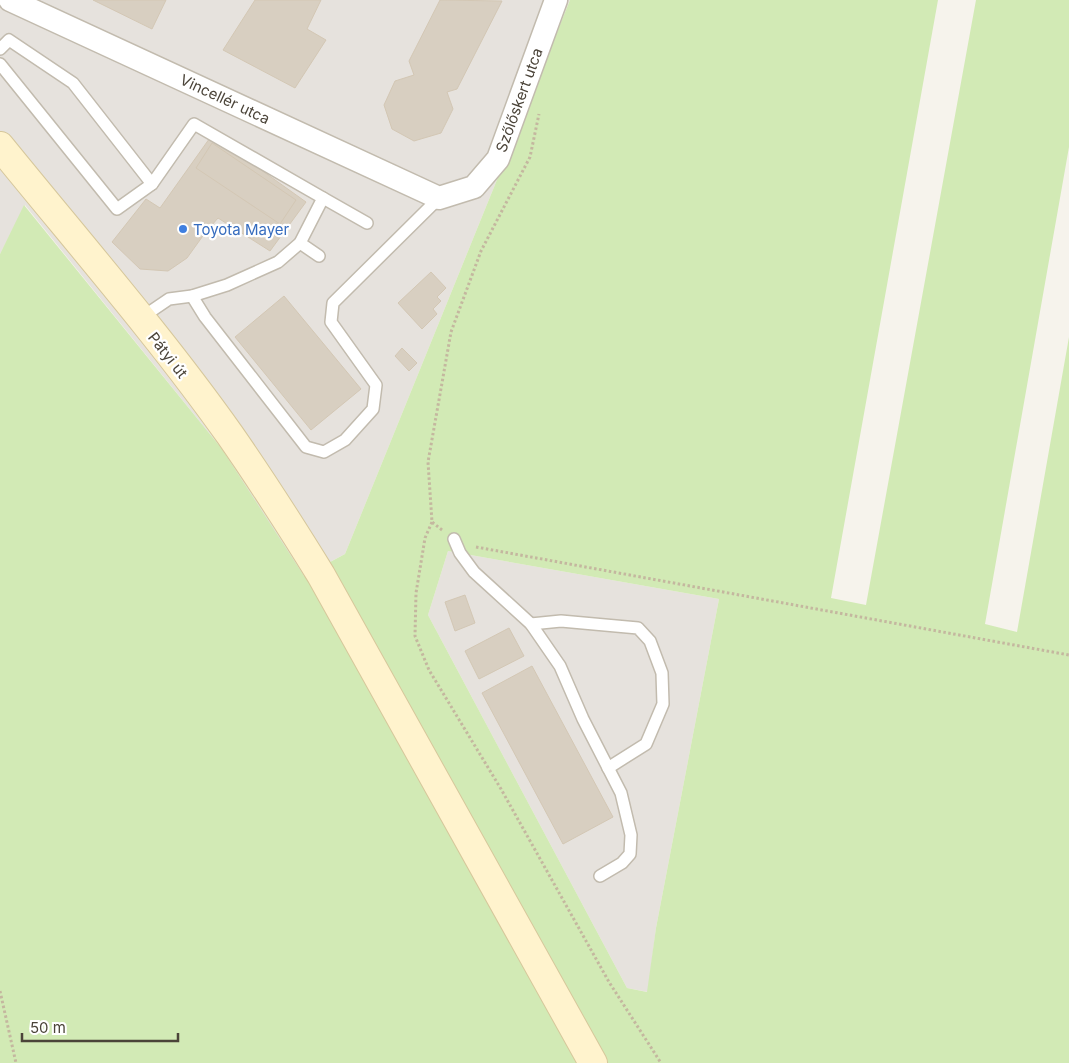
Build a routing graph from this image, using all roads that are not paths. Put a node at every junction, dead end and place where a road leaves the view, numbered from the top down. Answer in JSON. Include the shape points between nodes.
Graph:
{"nodes":[{"id":1,"x":10,"y":0,"type":"edge"},
{"id":2,"x":556,"y":0,"type":"edge"},
{"id":3,"x":0,"y":49,"type":"edge"},
{"id":4,"x":0,"y":64,"type":"edge"},
{"id":5,"x":0,"y":146,"type":"edge"},
{"id":6,"x":152,"y":184,"type":"junction"},
{"id":7,"x":322,"y":198,"type":"junction"},
{"id":8,"x":439,"y":198,"type":"junction"},
{"id":9,"x":367,"y":223,"type":"dead end"},
{"id":10,"x":300,"y":243,"type":"junction"},
{"id":11,"x":319,"y":256,"type":"dead end"},
{"id":12,"x":192,"y":296,"type":"junction"},
{"id":13,"x":140,"y":318,"type":"junction"},
{"id":14,"x":454,"y":539,"type":"road end"},
{"id":15,"x":531,"y":624,"type":"junction"},
{"id":16,"x":608,"y":768,"type":"junction"},
{"id":17,"x":600,"y":876,"type":"dead end"},
{"id":18,"x":593,"y":1063,"type":"edge"}],
"edges":[{"from":1,"to":8,"type":"street","name":"Vincellér utca"},
{"from":2,"to":8,"type":"street","name":"Szőlőskert utca","via":[[498,158],[474,187]]},
{"from":3,"to":6,"type":"lane","via":[[9,40],[73,83]]},
{"from":4,"to":6,"type":"lane","via":[[116,209]]},
{"from":5,"to":13,"type":"main road","name":"Pátyi út"},
{"from":6,"to":7,"type":"lane","via":[[194,124]]},
{"from":7,"to":9,"type":"lane"},
{"from":7,"to":10,"type":"lane"},
{"from":8,"to":12,"type":"lane","via":[[333,303],[331,322],[376,385],[373,410],[345,440],[324,452],[306,447]]},
{"from":10,"to":11,"type":"lane"},
{"from":10,"to":12,"type":"lane","via":[[278,262],[227,285]]},
{"from":12,"to":13,"type":"lane","via":[[169,299]]},
{"from":13,"to":18,"type":"main road","name":"Pátyi út","via":[[229,434],[277,504]]},
{"from":14,"to":15,"type":"lane","via":[[474,572]]},
{"from":15,"to":16,"type":"lane","via":[[560,666]]},
{"from":15,"to":16,"type":"lane","via":[[561,621],[638,628],[650,641],[662,673],[663,704],[646,744]]},
{"from":16,"to":17,"type":"lane","via":[[621,792],[632,836],[630,854],[622,863]]}]}
